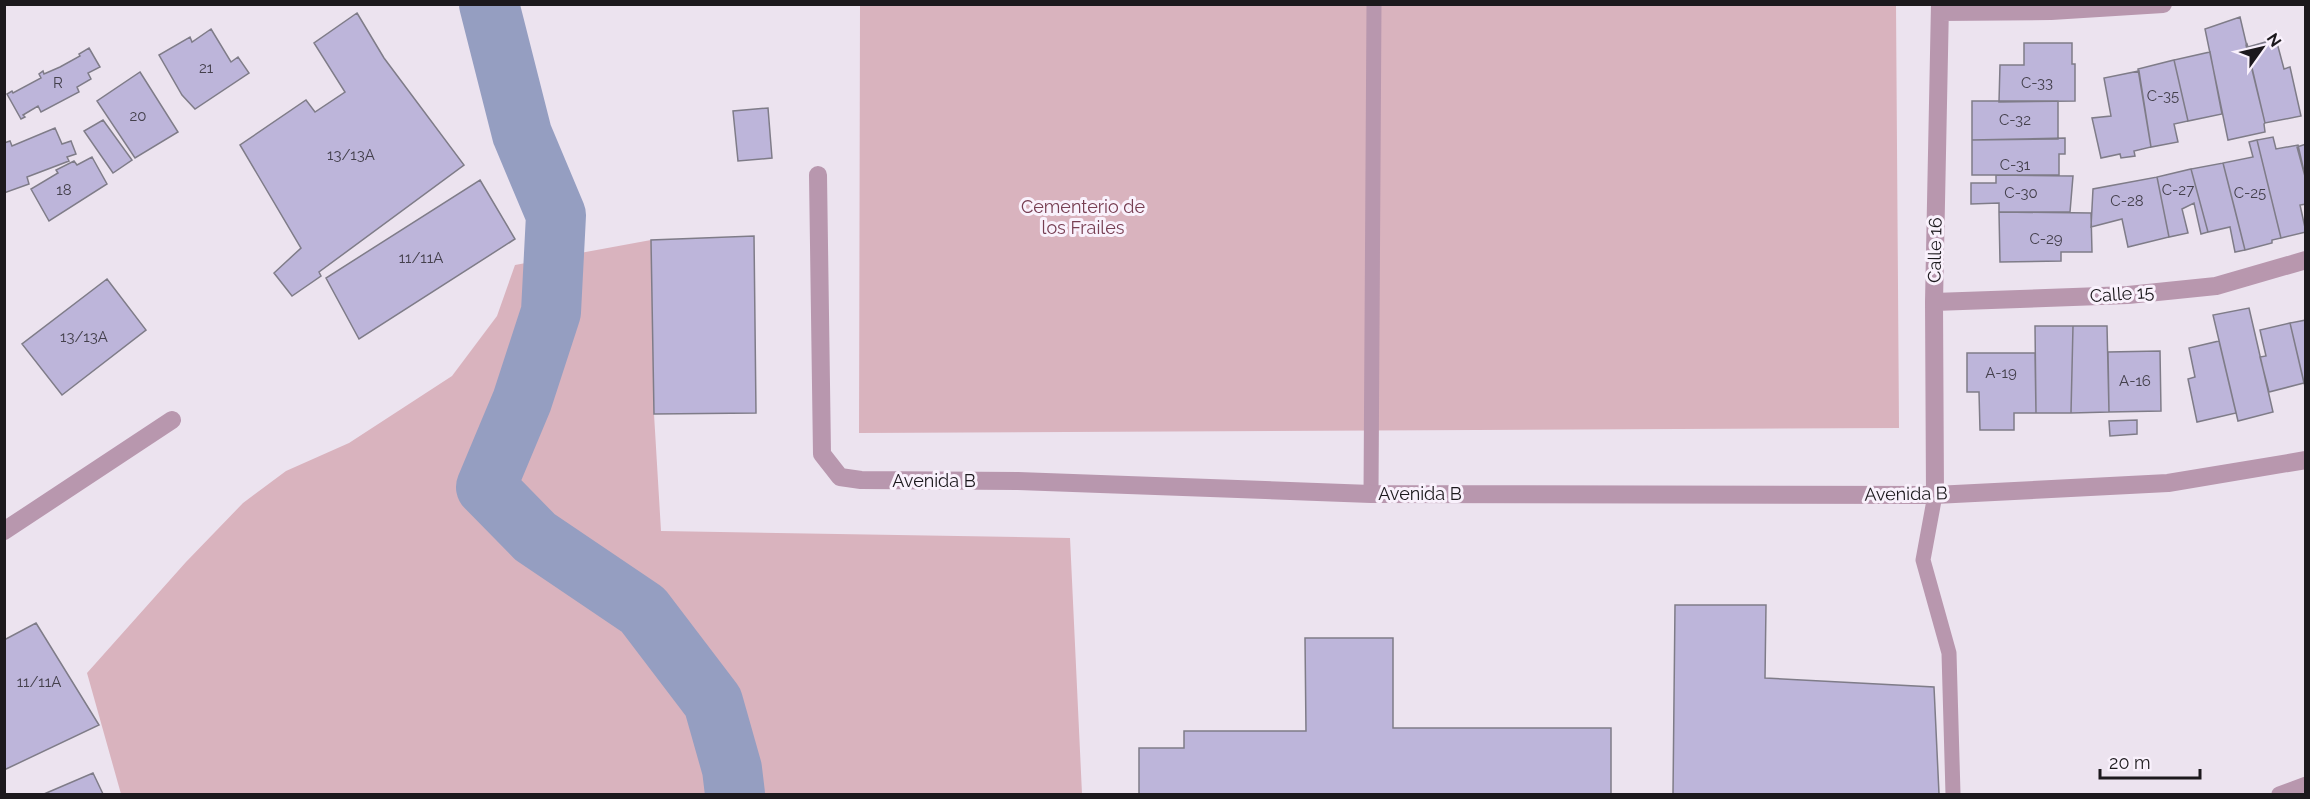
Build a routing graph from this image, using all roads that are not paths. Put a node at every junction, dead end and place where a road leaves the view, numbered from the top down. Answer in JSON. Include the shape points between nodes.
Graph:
{"nodes":[{"id":1,"x":1374,"y":4,"type":"edge"},
{"id":2,"x":2163,"y":4,"type":"edge"},
{"id":3,"x":1940,"y":8,"type":"edge"},
{"id":4,"x":818,"y":176,"type":"dead end"},
{"id":5,"x":2306,"y":260,"type":"edge"},
{"id":6,"x":1934,"y":302,"type":"junction"},
{"id":7,"x":172,"y":420,"type":"dead end"},
{"id":8,"x":2306,"y":460,"type":"edge"},
{"id":9,"x":1371,"y":494,"type":"junction"},
{"id":10,"x":1935,"y":495,"type":"junction"},
{"id":11,"x":4,"y":531,"type":"edge"},
{"id":12,"x":2306,"y":784,"type":"edge"},
{"id":13,"x":1953,"y":795,"type":"edge"},
{"id":14,"x":2279,"y":795,"type":"edge"}],
"edges":[{"from":1,"to":9,"type":"lane"},
{"from":2,"to":3,"type":"street","via":[[2051,11]]},
{"from":3,"to":6,"type":"street","name":"Calle 16"},
{"from":4,"to":9,"type":"street","name":"Avenida B","via":[[822,454],[840,477]]},
{"from":5,"to":6,"type":"street","name":"Calle 15","via":[[2216,286],[2128,296]]},
{"from":6,"to":10,"type":"street","name":"Calle 16"},
{"from":7,"to":11,"type":"street"},
{"from":8,"to":10,"type":"street","name":"Avenida B","via":[[2168,483]]},
{"from":9,"to":10,"type":"street","name":"Avenida B"},
{"from":10,"to":13,"type":"lane","via":[[1923,560],[1949,653]]},
{"from":12,"to":14,"type":"lane"}]}
